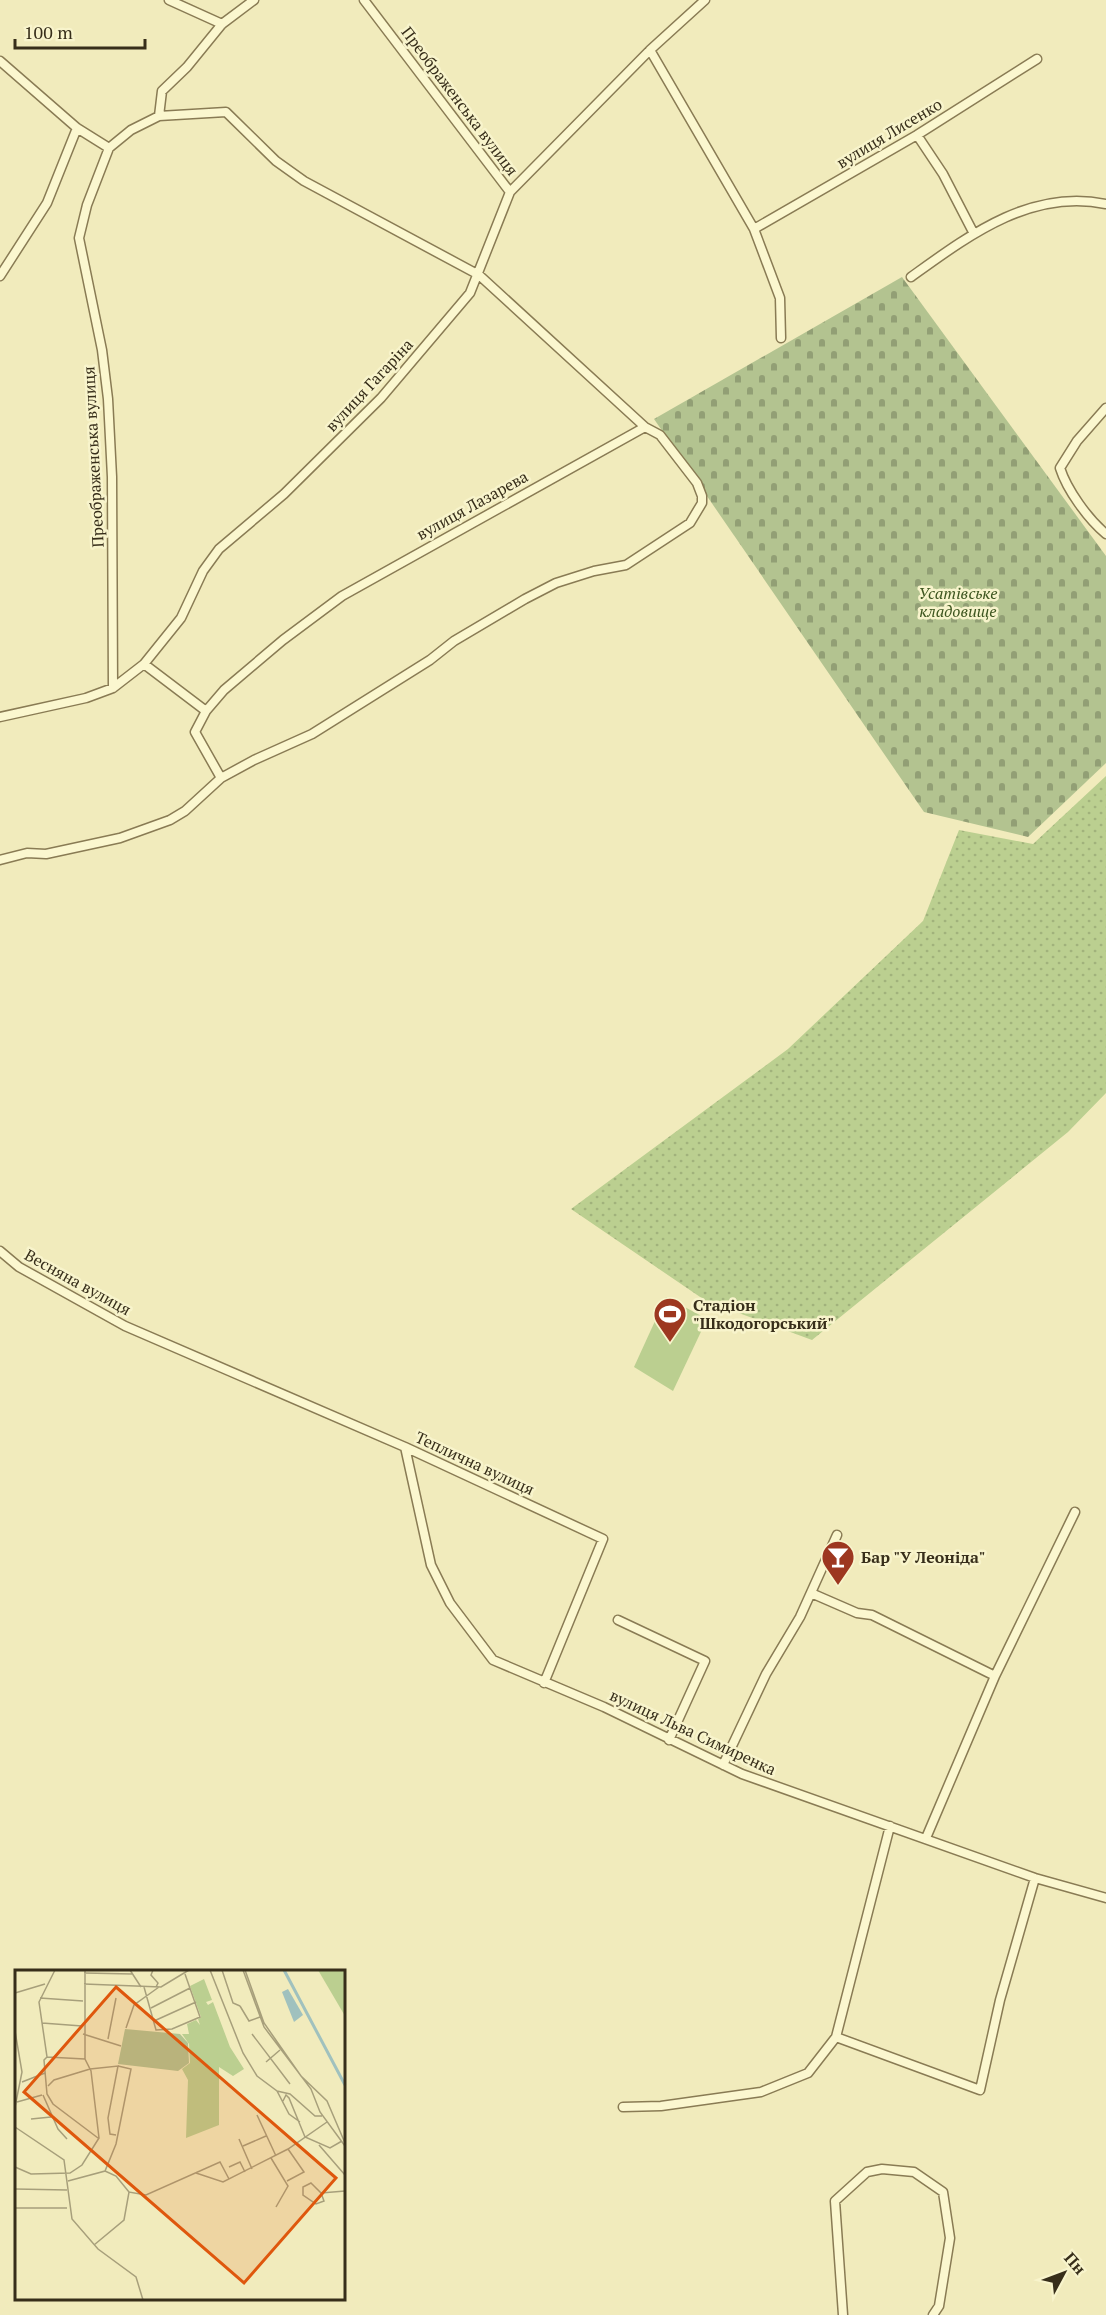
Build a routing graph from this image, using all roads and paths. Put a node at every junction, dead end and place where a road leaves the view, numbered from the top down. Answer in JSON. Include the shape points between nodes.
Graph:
{"nodes":[{"id":1,"x":169,"y":0,"type":"edge"},
{"id":2,"x":254,"y":0,"type":"edge"},
{"id":3,"x":364,"y":0,"type":"edge"},
{"id":4,"x":690,"y":0,"type":"edge"},
{"id":5,"x":705,"y":0,"type":"edge"},
{"id":6,"x":695,"y":8,"type":"junction"},
{"id":7,"x":222,"y":24,"type":"junction"},
{"id":8,"x":650,"y":50,"type":"junction"},
{"id":9,"x":1037,"y":59,"type":"dead end"},
{"id":10,"x":0,"y":61,"type":"edge"},
{"id":11,"x":159,"y":116,"type":"junction"},
{"id":12,"x":77,"y":128,"type":"junction"},
{"id":13,"x":917,"y":135,"type":"junction"},
{"id":14,"x":109,"y":148,"type":"junction"},
{"id":15,"x":510,"y":192,"type":"junction"},
{"id":16,"x":1106,"y":204,"type":"edge"},
{"id":17,"x":753,"y":230,"type":"junction"},
{"id":18,"x":974,"y":232,"type":"junction"},
{"id":19,"x":479,"y":274,"type":"junction"},
{"id":20,"x":0,"y":276,"type":"edge"},
{"id":21,"x":910,"y":277,"type":"dead end"},
{"id":22,"x":781,"y":338,"type":"dead end"},
{"id":23,"x":1106,"y":409,"type":"edge"},
{"id":24,"x":645,"y":427,"type":"junction"},
{"id":25,"x":1106,"y":534,"type":"edge"},
{"id":26,"x":144,"y":664,"type":"junction"},
{"id":27,"x":113,"y":688,"type":"junction"},
{"id":28,"x":206,"y":711,"type":"junction"},
{"id":29,"x":0,"y":717,"type":"edge"},
{"id":30,"x":221,"y":778,"type":"junction"},
{"id":31,"x":0,"y":860,"type":"edge"},
{"id":32,"x":0,"y":1251,"type":"edge"},
{"id":33,"x":334,"y":1416,"type":"joint"},
{"id":34,"x":405,"y":1447,"type":"junction"},
{"id":35,"x":1075,"y":1512,"type":"dead end"},
{"id":36,"x":837,"y":1535,"type":"dead end"},
{"id":37,"x":812,"y":1593,"type":"junction"},
{"id":38,"x":618,"y":1620,"type":"dead end"},
{"id":39,"x":995,"y":1676,"type":"junction"},
{"id":40,"x":544,"y":1683,"type":"junction"},
{"id":41,"x":669,"y":1740,"type":"junction"},
{"id":42,"x":723,"y":1765,"type":"junction"},
{"id":43,"x":890,"y":1826,"type":"junction"},
{"id":44,"x":926,"y":1838,"type":"junction"},
{"id":45,"x":1035,"y":1878,"type":"junction"},
{"id":46,"x":1106,"y":1898,"type":"edge"},
{"id":47,"x":836,"y":2037,"type":"junction"},
{"id":48,"x":623,"y":2107,"type":"dead end"},
{"id":49,"x":939,"y":2306,"type":"junction"},
{"id":50,"x":843,"y":2315,"type":"edge"},
{"id":51,"x":933,"y":2315,"type":"edge"},
{"id":52,"x":942,"y":2315,"type":"edge"}],
"edges":[{"from":1,"to":7,"type":"street"},
{"from":2,"to":7,"type":"street"},
{"from":3,"to":15,"type":"street","name":"Преображенська вулиця"},
{"from":4,"to":6,"type":"street"},
{"from":5,"to":6,"type":"street","name":"вулиця Гагаріна"},
{"from":6,"to":8,"type":"street","name":"вулиця Гагаріна"},
{"from":7,"to":11,"type":"street","via":[[162,91]]},
{"from":8,"to":15,"type":"street","name":"вулиця Гагаріна"},
{"from":8,"to":17,"type":"street"},
{"from":9,"to":13,"type":"street","name":"вулиця Лисенко"},
{"from":10,"to":12,"type":"street"},
{"from":11,"to":14,"type":"street","via":[[131,130]]},
{"from":11,"to":19,"type":"street","via":[[226,112],[276,161],[304,181]]},
{"from":12,"to":14,"type":"street"},
{"from":12,"to":20,"type":"street","via":[[47,203]]},
{"from":13,"to":17,"type":"street","name":"вулиця Лисенко"},
{"from":13,"to":18,"type":"street"},
{"from":14,"to":27,"type":"street","name":"Преображенська вулиця","via":[[79,238],[108,399]]},
{"from":15,"to":19,"type":"street","name":"вулиця Гагаріна"},
{"from":16,"to":18,"type":"street","via":[[1047,204],[1010,214]]},
{"from":17,"to":22,"type":"street","via":[[780,298]]},
{"from":18,"to":21,"type":"street"},
{"from":19,"to":24,"type":"street"},
{"from":19,"to":26,"type":"street","name":"вулиця Гагаріна","via":[[470,293],[381,398],[284,494],[219,549],[203,571],[181,618]]},
{"from":23,"to":25,"type":"street","via":[[1060,468],[1062,477]]},
{"from":24,"to":28,"type":"street","name":"вулиця Лазарева","via":[[342,596],[224,690]]},
{"from":24,"to":30,"type":"street","via":[[660,435],[697,483],[702,503],[690,523],[626,565],[556,583],[525,599],[312,734]]},
{"from":26,"to":27,"type":"street","name":"вулиця Гагаріна"},
{"from":26,"to":28,"type":"street"},
{"from":27,"to":29,"type":"street","name":"вулиця Гагаріна","via":[[86,699]]},
{"from":28,"to":30,"type":"street","name":"вулиця Лазарева","via":[[195,732]]},
{"from":30,"to":31,"type":"street","via":[[185,812],[144,831],[46,854],[27,853]]},
{"from":32,"to":33,"type":"street","name":"Весняна вулиця","via":[[19,1267],[145,1335]]},
{"from":33,"to":34,"type":"street","name":"Теплична вулиця"},
{"from":34,"to":40,"type":"street","name":"вулиця Льва Симиренка","via":[[431,1565],[450,1603],[493,1660]]},
{"from":34,"to":40,"type":"street","name":"Теплична вулиця","via":[[603,1539]]},
{"from":35,"to":39,"type":"street"},
{"from":36,"to":37,"type":"street"},
{"from":37,"to":39,"type":"street","via":[[857,1613],[872,1615]]},
{"from":37,"to":42,"type":"street","via":[[766,1674]]},
{"from":38,"to":41,"type":"street","via":[[705,1661]]},
{"from":39,"to":44,"type":"street"},
{"from":40,"to":41,"type":"street","name":"вулиця Льва Симиренка","via":[[604,1707]]},
{"from":41,"to":42,"type":"street","name":"вулиця Льва Симиренка"},
{"from":42,"to":43,"type":"street","name":"вулиця Льва Симиренка"},
{"from":43,"to":44,"type":"street","name":"вулиця Льва Симиренка"},
{"from":43,"to":47,"type":"street"},
{"from":44,"to":45,"type":"street","name":"вулиця Льва Симиренка"},
{"from":45,"to":46,"type":"street","name":"вулиця Льва Симиренка"},
{"from":45,"to":47,"type":"street","via":[[1000,2000],[980,2090]]},
{"from":47,"to":48,"type":"street","via":[[808,2073],[761,2092],[661,2106]]},
{"from":49,"to":50,"type":"street","via":[[950,2238],[943,2192],[914,2172],[882,2169],[867,2172],[835,2201]]},
{"from":49,"to":51,"type":"street"},
{"from":49,"to":52,"type":"street"}]}
